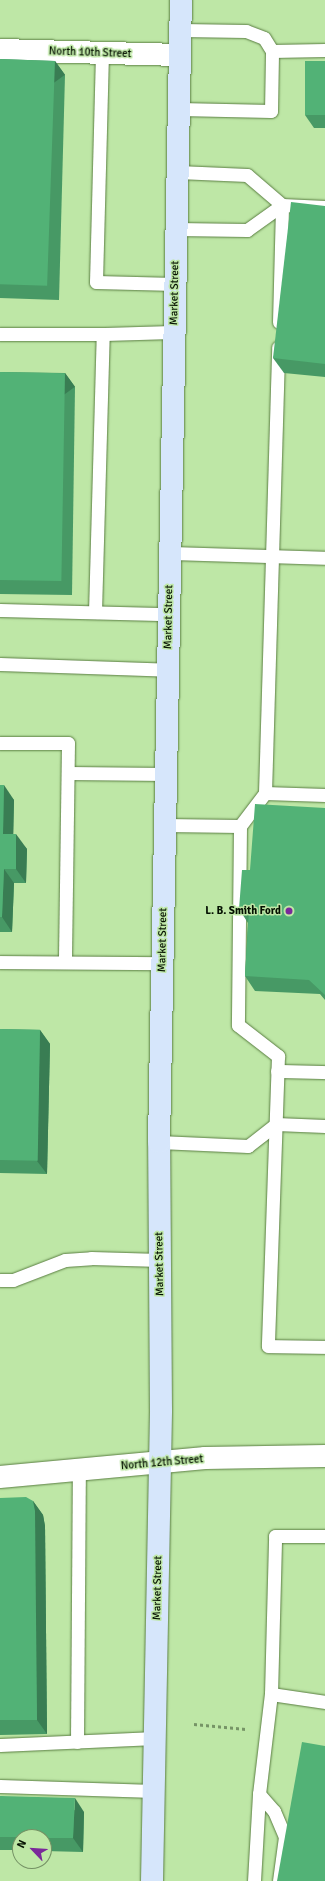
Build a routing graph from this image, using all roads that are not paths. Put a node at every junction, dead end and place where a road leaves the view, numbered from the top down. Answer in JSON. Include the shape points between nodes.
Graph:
{"nodes":[{"id":1,"x":181,"y":0,"type":"edge"},
{"id":2,"x":181,"y":30,"type":"junction"},
{"id":3,"x":0,"y":50,"type":"edge"},
{"id":4,"x":272,"y":50,"type":"junction"},
{"id":5,"x":325,"y":50,"type":"edge"},
{"id":6,"x":102,"y":53,"type":"junction"},
{"id":7,"x":180,"y":55,"type":"junction"},
{"id":8,"x":179,"y":109,"type":"junction"},
{"id":9,"x":178,"y":172,"type":"junction"},
{"id":10,"x":282,"y":205,"type":"junction"},
{"id":11,"x":325,"y":207,"type":"edge"},
{"id":12,"x":176,"y":229,"type":"junction"},
{"id":13,"x":175,"y":284,"type":"junction"},
{"id":14,"x":174,"y":332,"type":"junction"},
{"id":15,"x":0,"y":334,"type":"edge"},
{"id":16,"x":103,"y":334,"type":"junction"},
{"id":17,"x":170,"y":553,"type":"junction"},
{"id":18,"x":272,"y":556,"type":"junction"},
{"id":19,"x":325,"y":558,"type":"edge"},
{"id":20,"x":0,"y":610,"type":"edge"},
{"id":21,"x":95,"y":612,"type":"junction"},
{"id":22,"x":169,"y":614,"type":"junction"},
{"id":23,"x":0,"y":664,"type":"edge"},
{"id":24,"x":168,"y":670,"type":"junction"},
{"id":25,"x":0,"y":743,"type":"edge"},
{"id":26,"x":68,"y":773,"type":"junction"},
{"id":27,"x":166,"y":774,"type":"junction"},
{"id":28,"x":265,"y":793,"type":"junction"},
{"id":29,"x":325,"y":795,"type":"edge"},
{"id":30,"x":165,"y":825,"type":"junction"},
{"id":31,"x":240,"y":826,"type":"junction"},
{"id":32,"x":0,"y":962,"type":"edge"},
{"id":33,"x":65,"y":962,"type":"junction"},
{"id":34,"x":162,"y":963,"type":"junction"},
{"id":35,"x":277,"y":1071,"type":"junction"},
{"id":36,"x":325,"y":1072,"type":"edge"},
{"id":37,"x":276,"y":1124,"type":"junction"},
{"id":38,"x":325,"y":1126,"type":"edge"},
{"id":39,"x":158,"y":1142,"type":"junction"},
{"id":40,"x":160,"y":1260,"type":"junction"},
{"id":41,"x":0,"y":1280,"type":"edge"},
{"id":42,"x":325,"y":1347,"type":"edge"},
{"id":43,"x":325,"y":1456,"type":"edge"},
{"id":44,"x":161,"y":1463,"type":"junction"},
{"id":45,"x":79,"y":1470,"type":"junction"},
{"id":46,"x":0,"y":1477,"type":"edge"},
{"id":47,"x":325,"y":1536,"type":"edge"},
{"id":48,"x":271,"y":1694,"type":"junction"},
{"id":49,"x":325,"y":1702,"type":"edge"},
{"id":50,"x":155,"y":1738,"type":"junction"},
{"id":51,"x":77,"y":1742,"type":"junction"},
{"id":52,"x":0,"y":1745,"type":"edge"},
{"id":53,"x":0,"y":1786,"type":"edge"},
{"id":54,"x":154,"y":1791,"type":"junction"},
{"id":55,"x":259,"y":1794,"type":"junction"},
{"id":56,"x":152,"y":1881,"type":"edge"},
{"id":57,"x":254,"y":1881,"type":"edge"},
{"id":58,"x":279,"y":1881,"type":"edge"}],
"edges":[{"from":1,"to":2,"type":"main road","name":"Market Street"},
{"from":2,"to":4,"type":"lane","via":[[246,31],[264,38]]},
{"from":2,"to":7,"type":"main road","name":"Market Street"},
{"from":3,"to":6,"type":"main road","name":"North 10th Street"},
{"from":4,"to":5,"type":"lane"},
{"from":4,"to":8,"type":"lane","via":[[271,111]]},
{"from":6,"to":7,"type":"main road","name":"North 10th Street"},
{"from":6,"to":13,"type":"lane","via":[[96,282]]},
{"from":7,"to":8,"type":"main road","name":"Market Street"},
{"from":8,"to":9,"type":"main road","name":"Market Street"},
{"from":9,"to":10,"type":"lane","via":[[248,175]]},
{"from":9,"to":12,"type":"main road","name":"Market Street"},
{"from":10,"to":11,"type":"lane"},
{"from":10,"to":12,"type":"lane","via":[[247,230]]},
{"from":10,"to":18,"type":"lane"},
{"from":12,"to":13,"type":"main road","name":"Market Street"},
{"from":13,"to":14,"type":"main road","name":"Market Street"},
{"from":14,"to":16,"type":"lane"},
{"from":14,"to":17,"type":"main road","name":"Market Street"},
{"from":15,"to":16,"type":"lane"},
{"from":16,"to":21,"type":"lane"},
{"from":17,"to":18,"type":"lane"},
{"from":17,"to":22,"type":"main road","name":"Market Street"},
{"from":18,"to":19,"type":"lane"},
{"from":18,"to":28,"type":"lane"},
{"from":20,"to":21,"type":"lane"},
{"from":21,"to":22,"type":"lane"},
{"from":22,"to":24,"type":"main road","name":"Market Street"},
{"from":23,"to":24,"type":"lane"},
{"from":24,"to":27,"type":"main road","name":"Market Street"},
{"from":25,"to":26,"type":"lane","via":[[68,743]]},
{"from":26,"to":27,"type":"lane"},
{"from":26,"to":33,"type":"lane"},
{"from":27,"to":30,"type":"main road","name":"Market Street"},
{"from":28,"to":29,"type":"lane"},
{"from":28,"to":31,"type":"lane"},
{"from":30,"to":31,"type":"lane"},
{"from":30,"to":34,"type":"main road","name":"Market Street"},
{"from":31,"to":35,"type":"lane","via":[[238,1025],[278,1056]]},
{"from":32,"to":33,"type":"lane"},
{"from":33,"to":34,"type":"lane"},
{"from":34,"to":39,"type":"main road","name":"Market Street"},
{"from":35,"to":36,"type":"lane"},
{"from":35,"to":37,"type":"lane"},
{"from":37,"to":38,"type":"lane"},
{"from":37,"to":39,"type":"lane","via":[[248,1146]]},
{"from":37,"to":42,"type":"lane","via":[[268,1346]]},
{"from":39,"to":40,"type":"main road","name":"Market Street"},
{"from":40,"to":41,"type":"lane","via":[[65,1260],[20,1278]]},
{"from":40,"to":44,"type":"main road","name":"Market Street"},
{"from":43,"to":44,"type":"main road","name":"North 12th Street","via":[[205,1458]]},
{"from":44,"to":45,"type":"main road","name":"North 12th Street"},
{"from":44,"to":50,"type":"main road","name":"Market Street"},
{"from":45,"to":46,"type":"main road","name":"North 12th Street"},
{"from":45,"to":51,"type":"lane"},
{"from":47,"to":48,"type":"lane","via":[[275,1536]]},
{"from":48,"to":49,"type":"lane"},
{"from":48,"to":55,"type":"lane"},
{"from":50,"to":51,"type":"lane"},
{"from":50,"to":54,"type":"main road","name":"Market Street"},
{"from":51,"to":52,"type":"lane"},
{"from":53,"to":54,"type":"lane"},
{"from":54,"to":56,"type":"main road","name":"Market Street"},
{"from":55,"to":57,"type":"lane"},
{"from":55,"to":58,"type":"lane","via":[[276,1816],[285,1837]]}]}
